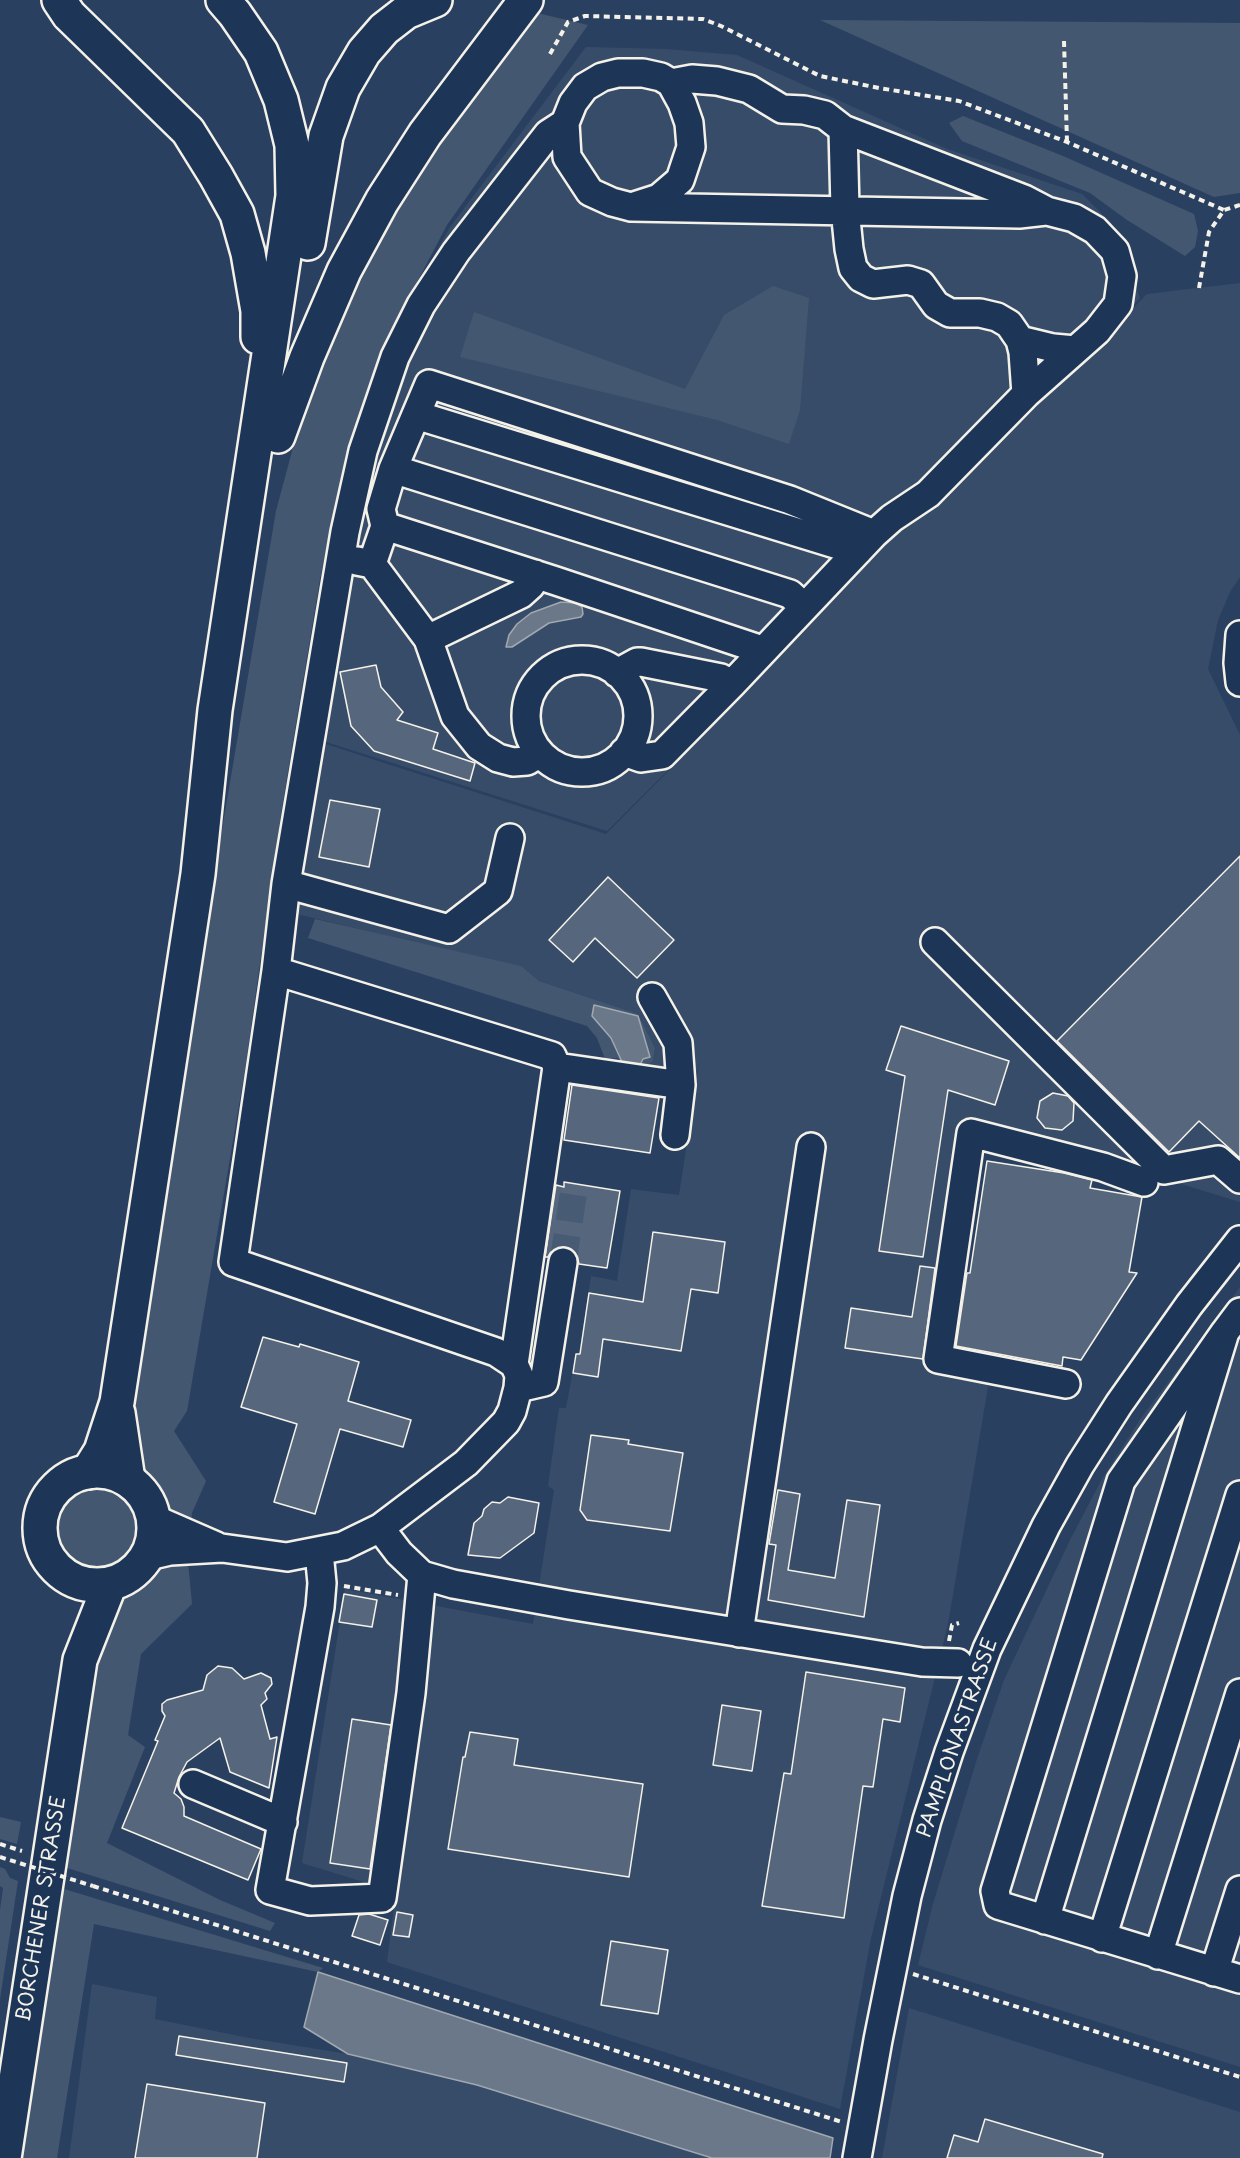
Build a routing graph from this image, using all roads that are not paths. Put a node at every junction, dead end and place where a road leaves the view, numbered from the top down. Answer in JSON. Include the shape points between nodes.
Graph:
{"nodes":[{"id":1,"x":58,"y":0,"type":"edge"},
{"id":2,"x":223,"y":0,"type":"edge"},
{"id":3,"x":435,"y":0,"type":"edge"},
{"id":4,"x":526,"y":0,"type":"edge"},
{"id":5,"x":671,"y":84,"type":"junction"},
{"id":6,"x":565,"y":123,"type":"junction"},
{"id":7,"x":843,"y":129,"type":"junction"},
{"id":8,"x":631,"y":207,"type":"junction"},
{"id":9,"x":845,"y":209,"type":"junction"},
{"id":10,"x":1047,"y":211,"type":"junction"},
{"id":11,"x":1020,"y":340,"type":"junction"},
{"id":12,"x":1075,"y":350,"type":"junction"},
{"id":13,"x":1026,"y":394,"type":"junction"},
{"id":14,"x":278,"y":436,"type":"junction"},
{"id":15,"x":252,"y":459,"type":"junction"},
{"id":16,"x":393,"y":469,"type":"junction"},
{"id":17,"x":385,"y":526,"type":"junction"},
{"id":18,"x":866,"y":542,"type":"junction"},
{"id":19,"x":340,"y":559,"type":"junction"},
{"id":20,"x":372,"y":564,"type":"junction"},
{"id":21,"x":535,"y":574,"type":"junction"},
{"id":22,"x":804,"y":607,"type":"junction"},
{"id":23,"x":1240,"y":634,"type":"edge"},
{"id":24,"x":428,"y":639,"type":"junction"},
{"id":25,"x":762,"y":650,"type":"junction"},
{"id":26,"x":617,"y":673,"type":"junction"},
{"id":27,"x":1240,"y":682,"type":"edge"},
{"id":28,"x":732,"y":684,"type":"junction"},
{"id":29,"x":624,"y":752,"type":"junction"},
{"id":30,"x":540,"y":753,"type":"junction"},
{"id":31,"x":510,"y":838,"type":"dead end"},
{"id":32,"x":198,"y":873,"type":"junction"},
{"id":33,"x":286,"y":884,"type":"junction"},
{"id":34,"x":935,"y":942,"type":"dead end"},
{"id":35,"x":276,"y":971,"type":"junction"},
{"id":36,"x":652,"y":997,"type":"dead end"},
{"id":37,"x":557,"y":1067,"type":"junction"},
{"id":38,"x":681,"y":1085,"type":"junction"},
{"id":39,"x":675,"y":1135,"type":"dead end"},
{"id":40,"x":811,"y":1147,"type":"dead end"},
{"id":41,"x":1240,"y":1179,"type":"edge"},
{"id":42,"x":1143,"y":1182,"type":"dead end"},
{"id":43,"x":1236,"y":1252,"type":"edge"},
{"id":44,"x":563,"y":1262,"type":"tunnel mouth"},
{"id":45,"x":1233,"y":1322,"type":"edge"},
{"id":46,"x":516,"y":1376,"type":"junction"},
{"id":47,"x":1066,"y":1384,"type":"dead end"},
{"id":48,"x":117,"y":1402,"type":"junction"},
{"id":49,"x":88,"y":1472,"type":"junction"},
{"id":50,"x":128,"y":1480,"type":"junction"},
{"id":51,"x":1240,"y":1495,"type":"edge"},
{"id":52,"x":154,"y":1519,"type":"junction"},
{"id":53,"x":380,"y":1528,"type":"junction"},
{"id":54,"x":222,"y":1548,"type":"junction"},
{"id":55,"x":319,"y":1552,"type":"junction"},
{"id":56,"x":148,"y":1556,"type":"junction"},
{"id":57,"x":422,"y":1575,"type":"junction"},
{"id":58,"x":71,"y":1579,"type":"junction"},
{"id":59,"x":110,"y":1584,"type":"junction"},
{"id":60,"x":739,"y":1633,"type":"junction"},
{"id":61,"x":80,"y":1660,"type":"junction"},
{"id":62,"x":958,"y":1663,"type":"dead end"},
{"id":63,"x":1240,"y":1693,"type":"edge"},
{"id":64,"x":193,"y":1784,"type":"dead end"},
{"id":65,"x":283,"y":1822,"type":"junction"},
{"id":66,"x":1240,"y":1890,"type":"edge"},
{"id":67,"x":1045,"y":1920,"type":"junction"},
{"id":68,"x":1102,"y":1938,"type":"junction"},
{"id":69,"x":1158,"y":1955,"type":"junction"},
{"id":70,"x":1214,"y":1972,"type":"junction"},
{"id":71,"x":1240,"y":1979,"type":"edge"},
{"id":72,"x":4,"y":2158,"type":"edge"},
{"id":73,"x":857,"y":2158,"type":"edge"}],
"edges":[{"from":1,"to":15,"type":"main road","via":[[188,131],[237,214],[258,311]]},
{"from":2,"to":15,"type":"main road","via":[[261,52],[281,100],[291,145],[293,196]]},
{"from":3,"to":14,"type":"main road","via":[[406,12],[384,29],[364,52],[343,87],[326,136]]},
{"from":4,"to":14,"type":"main road","via":[[425,134],[382,201],[344,271]]},
{"from":5,"to":6,"type":"street","via":[[643,72],[602,77],[585,87]]},
{"from":5,"to":7,"type":"street","via":[[692,79],[749,89],[782,109],[825,115]]},
{"from":5,"to":8,"type":"street","via":[[689,123],[691,147],[680,180],[659,198]]},
{"from":6,"to":8,"type":"street","via":[[567,157],[590,192]]},
{"from":6,"to":19,"type":"street","via":[[548,134],[456,252],[421,305],[395,357],[363,451]]},
{"from":7,"to":9,"type":"street"},
{"from":7,"to":10,"type":"street"},
{"from":8,"to":9,"type":"street"},
{"from":9,"to":10,"type":"street","via":[[1019,214]]},
{"from":9,"to":11,"type":"street","via":[[853,268],[861,278],[873,284],[908,280],[921,284],[936,305],[950,312],[997,317],[1009,324]]},
{"from":10,"to":12,"type":"street","via":[[1074,218],[1095,230],[1114,251],[1122,276],[1118,304]]},
{"from":11,"to":12,"type":"street"},
{"from":11,"to":13,"type":"street"},
{"from":12,"to":13,"type":"street"},
{"from":13,"to":18,"type":"street","via":[[928,494],[892,518]]},
{"from":14,"to":32,"type":"main road","via":[[234,714]]},
{"from":15,"to":32,"type":"main road","via":[[215,710]]},
{"from":16,"to":17,"type":"street","via":[[381,509]]},
{"from":16,"to":18,"type":"street","via":[[429,384],[790,500]]},
{"from":16,"to":22,"type":"street","via":[[790,594]]},
{"from":17,"to":20,"type":"street"},
{"from":17,"to":21,"type":"street"},
{"from":18,"to":22,"type":"street"},
{"from":19,"to":20,"type":"street"},
{"from":19,"to":33,"type":"street"},
{"from":20,"to":24,"type":"street"},
{"from":21,"to":24,"type":"street","via":[[531,585],[520,594]]},
{"from":21,"to":25,"type":"street"},
{"from":22,"to":25,"type":"street"},
{"from":23,"to":27,"type":"street"},
{"from":24,"to":30,"type":"street","via":[[455,716],[479,746],[513,762],[527,761]]},
{"from":25,"to":28,"type":"street"},
{"from":26,"to":28,"type":"street","via":[[641,662],[721,678]]},
{"from":26,"to":29,"type":"street","via":[[632,693],[637,711],[635,730]]},
{"from":26,"to":30,"type":"street","via":[[583,660],[559,665],[539,680],[526,715],[531,739]]},
{"from":28,"to":29,"type":"street","via":[[662,755],[641,758]]},
{"from":29,"to":30,"type":"street","via":[[605,767],[580,772],[556,766]]},
{"from":31,"to":33,"type":"street","via":[[498,891],[449,929]]},
{"from":32,"to":48,"type":"main road"},
{"from":33,"to":35,"type":"street"},
{"from":34,"to":41,"type":"street","via":[[1164,1170],[1218,1160]]},
{"from":35,"to":37,"type":"street","via":[[552,1056]]},
{"from":35,"to":46,"type":"street","via":[[233,1262],[496,1353]]},
{"from":36,"to":38,"type":"street","via":[[678,1043]]},
{"from":37,"to":38,"type":"street"},
{"from":37,"to":46,"type":"street"},
{"from":38,"to":39,"type":"street"},
{"from":40,"to":60,"type":"street"},
{"from":42,"to":47,"type":"street","via":[[1103,1167],[971,1133],[938,1359]]},
{"from":43,"to":73,"type":"street","name":"PAMPLONASTRASSE","via":[[1189,1305],[1080,1465],[987,1649],[949,1752],[907,1896]]},
{"from":44,"to":46,"type":"street","via":[[544,1382]]},
{"from":45,"to":67,"type":"street"},
{"from":45,"to":67,"type":"street","via":[[1121,1481],[995,1890],[998,1905]]},
{"from":46,"to":53,"type":"street","via":[[509,1417],[498,1431],[466,1463]]},
{"from":48,"to":49,"type":"main road","via":[[101,1450]]},
{"from":48,"to":50,"type":"main road"},
{"from":49,"to":50,"type":"main road","via":[[109,1473]]},
{"from":49,"to":58,"type":"main road","via":[[57,1488],[41,1519],[46,1554]]},
{"from":50,"to":52,"type":"main road","via":[[145,1497]]},
{"from":51,"to":68,"type":"street"},
{"from":52,"to":54,"type":"street"},
{"from":52,"to":56,"type":"main road","via":[[154,1538]]},
{"from":53,"to":55,"type":"street","via":[[343,1546]]},
{"from":53,"to":57,"type":"street"},
{"from":54,"to":55,"type":"street","via":[[287,1557]]},
{"from":54,"to":56,"type":"street"},
{"from":55,"to":65,"type":"street","via":[[321,1607]]},
{"from":56,"to":59,"type":"main road","via":[[138,1569]]},
{"from":57,"to":60,"type":"street","via":[[453,1584]]},
{"from":57,"to":65,"type":"street","via":[[411,1693],[382,1898],[310,1901],[270,1890]]},
{"from":58,"to":59,"type":"main road","via":[[97,1586]]},
{"from":58,"to":61,"type":"main road","name":"BORCHENER STRASSE"},
{"from":59,"to":61,"type":"main road","name":"BORCHENER STRASSE"},
{"from":60,"to":62,"type":"street","via":[[922,1662]]},
{"from":61,"to":72,"type":"main road","name":"BORCHENER STRASSE"},
{"from":63,"to":69,"type":"street"},
{"from":64,"to":65,"type":"street"},
{"from":66,"to":70,"type":"street"},
{"from":67,"to":68,"type":"street"},
{"from":68,"to":69,"type":"street"},
{"from":69,"to":70,"type":"street"},
{"from":70,"to":71,"type":"street"}]}
